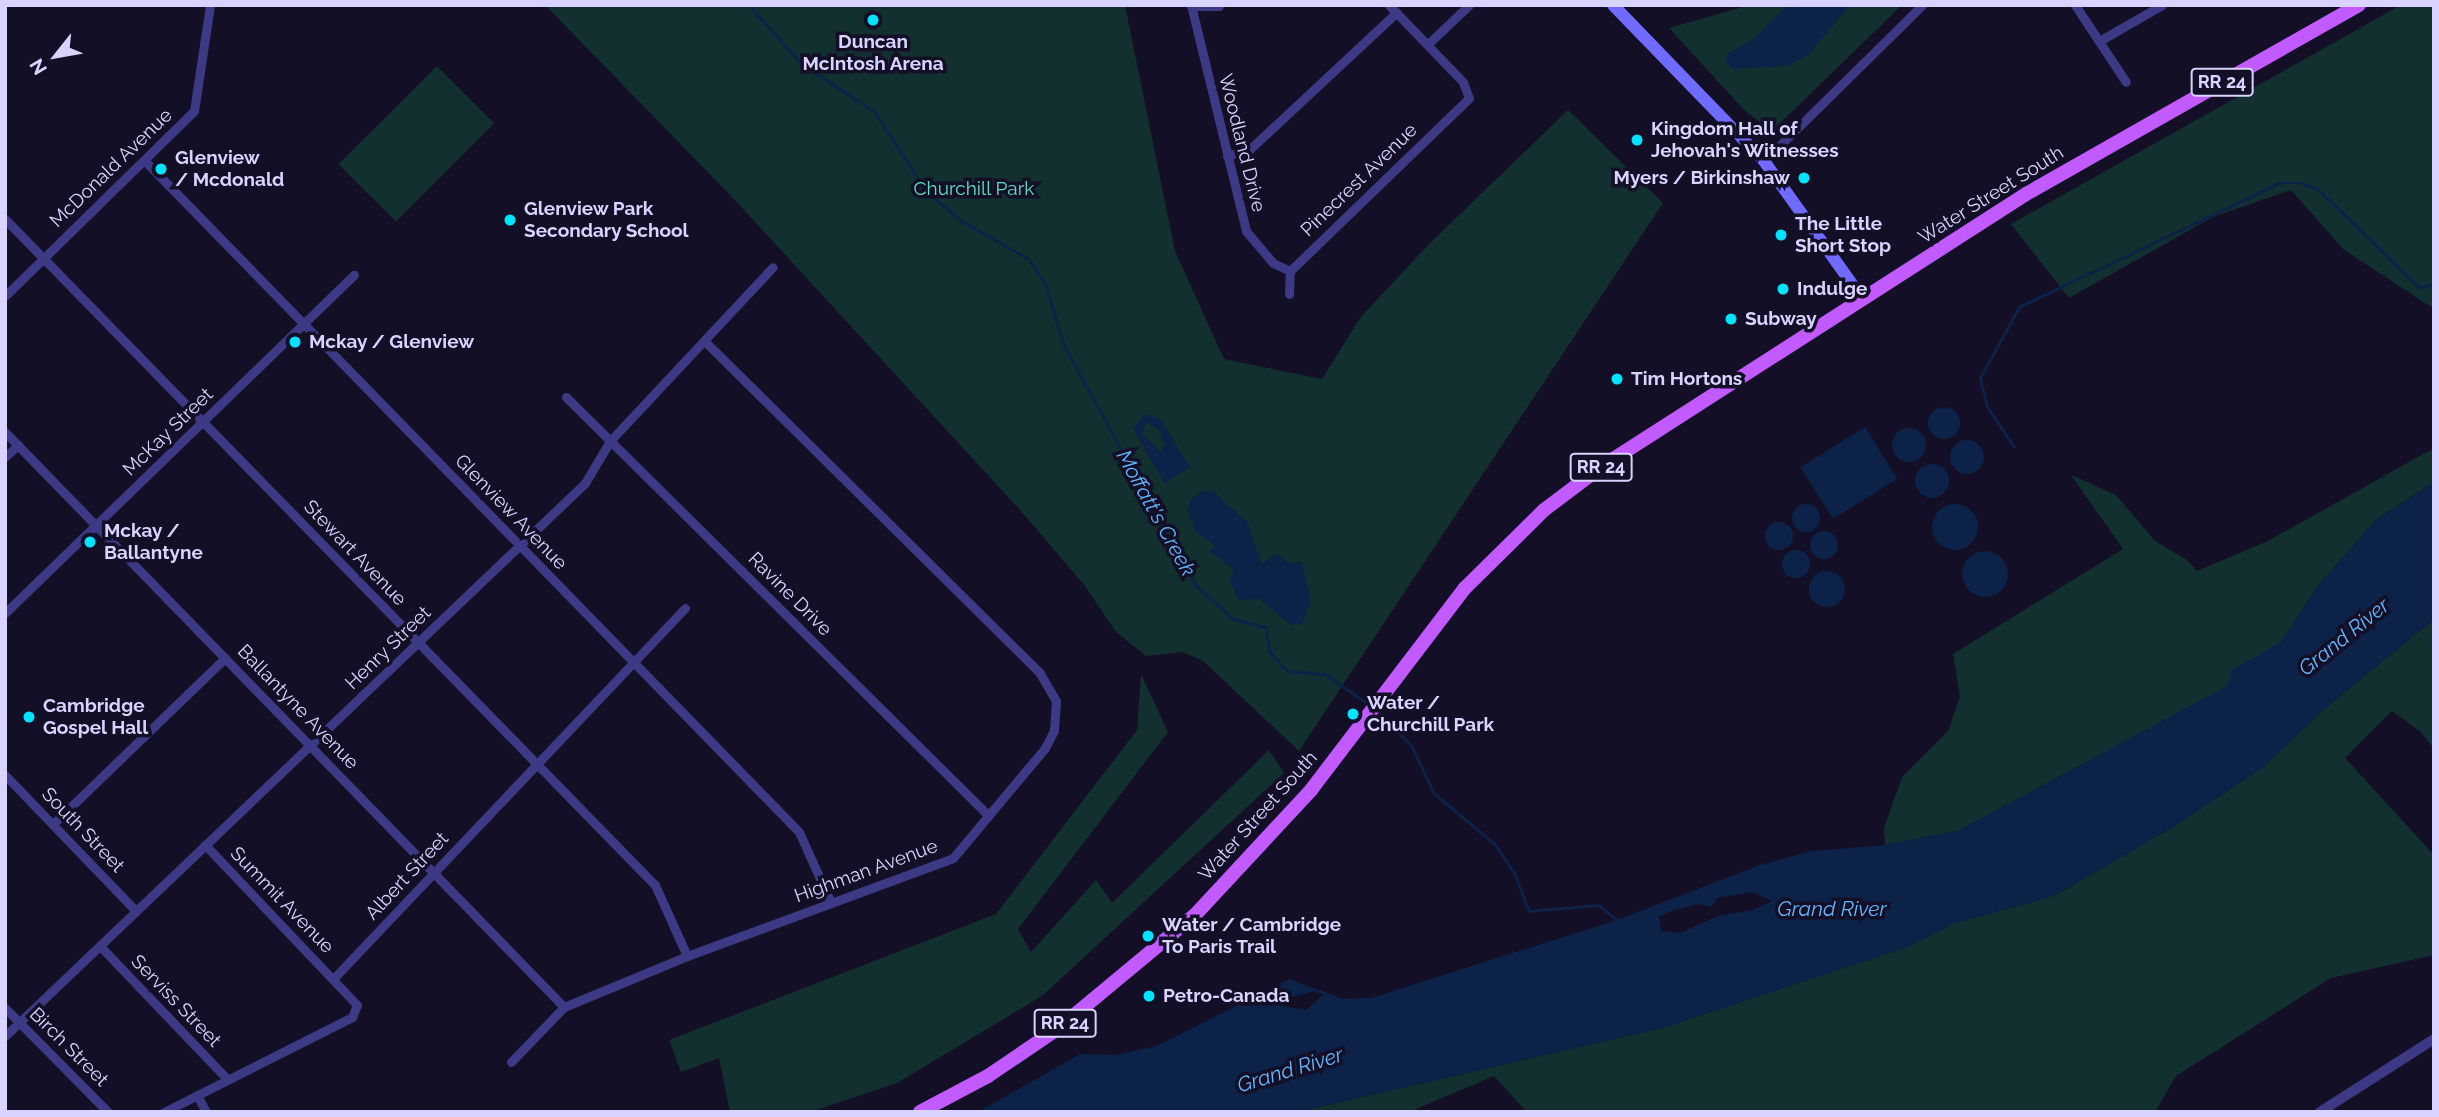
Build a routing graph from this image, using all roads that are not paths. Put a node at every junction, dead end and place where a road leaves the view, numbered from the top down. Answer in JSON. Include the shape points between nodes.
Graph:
{"nodes":[{"id":1,"x":210,"y":5,"type":"edge"},
{"id":2,"x":1389,"y":5,"type":"edge"},
{"id":3,"x":1469,"y":5,"type":"edge"},
{"id":4,"x":1614,"y":5,"type":"edge"},
{"id":5,"x":1922,"y":5,"type":"edge"},
{"id":6,"x":2075,"y":5,"type":"edge"},
{"id":7,"x":2162,"y":5,"type":"edge"},
{"id":8,"x":2359,"y":5,"type":"edge"},
{"id":9,"x":1191,"y":6,"type":"edge"},
{"id":10,"x":1219,"y":6,"type":"edge"},
{"id":11,"x":1396,"y":13,"type":"junction"},
{"id":12,"x":2101,"y":40,"type":"junction"},
{"id":13,"x":1428,"y":44,"type":"junction"},
{"id":14,"x":2126,"y":82,"type":"dead end"},
{"id":15,"x":1227,"y":156,"type":"junction"},
{"id":16,"x":144,"y":160,"type":"junction"},
{"id":17,"x":1764,"y":161,"type":"junction"},
{"id":18,"x":5,"y":219,"type":"edge"},
{"id":19,"x":44,"y":259,"type":"junction"},
{"id":20,"x":773,"y":267,"type":"dead end"},
{"id":21,"x":1290,"y":271,"type":"junction"},
{"id":22,"x":354,"y":275,"type":"dead end"},
{"id":23,"x":1289,"y":294,"type":"dead end"},
{"id":24,"x":5,"y":296,"type":"edge"},
{"id":25,"x":1862,"y":298,"type":"junction"},
{"id":26,"x":303,"y":324,"type":"junction"},
{"id":27,"x":704,"y":341,"type":"junction"},
{"id":28,"x":566,"y":397,"type":"dead end"},
{"id":29,"x":203,"y":422,"type":"junction"},
{"id":30,"x":5,"y":432,"type":"edge"},
{"id":31,"x":610,"y":441,"type":"junction"},
{"id":32,"x":18,"y":445,"type":"junction"},
{"id":33,"x":5,"y":457,"type":"edge"},
{"id":34,"x":97,"y":526,"type":"junction"},
{"id":35,"x":520,"y":547,"type":"junction"},
{"id":36,"x":685,"y":608,"type":"dead end"},
{"id":37,"x":5,"y":613,"type":"edge"},
{"id":38,"x":419,"y":643,"type":"junction"},
{"id":39,"x":225,"y":657,"type":"junction"},
{"id":40,"x":633,"y":662,"type":"junction"},
{"id":41,"x":311,"y":745,"type":"junction"},
{"id":42,"x":537,"y":764,"type":"junction"},
{"id":43,"x":5,"y":775,"type":"edge"},
{"id":44,"x":989,"y":816,"type":"junction"},
{"id":45,"x":53,"y":824,"type":"junction"},
{"id":46,"x":205,"y":845,"type":"junction"},
{"id":47,"x":435,"y":873,"type":"junction"},
{"id":48,"x":831,"y":903,"type":"junction"},
{"id":49,"x":136,"y":911,"type":"junction"},
{"id":50,"x":100,"y":946,"type":"junction"},
{"id":51,"x":687,"y":956,"type":"junction"},
{"id":52,"x":334,"y":978,"type":"junction"},
{"id":53,"x":5,"y":1007,"type":"edge"},
{"id":54,"x":564,"y":1007,"type":"junction"},
{"id":55,"x":19,"y":1022,"type":"junction"},
{"id":56,"x":5,"y":1036,"type":"edge"},
{"id":57,"x":2434,"y":1039,"type":"edge"},
{"id":58,"x":511,"y":1062,"type":"dead end"},
{"id":59,"x":228,"y":1080,"type":"junction"},
{"id":60,"x":197,"y":1095,"type":"junction"},
{"id":61,"x":108,"y":1112,"type":"edge"},
{"id":62,"x":164,"y":1112,"type":"edge"},
{"id":63,"x":206,"y":1112,"type":"edge"},
{"id":64,"x":920,"y":1112,"type":"edge"},
{"id":65,"x":2320,"y":1112,"type":"edge"}],
"edges":[{"from":1,"to":16,"type":"street","name":"McDonald Avenue","via":[[194,110]]},
{"from":2,"to":11,"type":"street"},
{"from":3,"to":13,"type":"street"},
{"from":4,"to":17,"type":"main road"},
{"from":5,"to":17,"type":"street"},
{"from":6,"to":12,"type":"street"},
{"from":7,"to":12,"type":"street"},
{"from":8,"to":25,"type":"main road","name":"Water Street South","number":"RR 24","via":[[2038,187]]},
{"from":9,"to":10,"type":"street"},
{"from":9,"to":15,"type":"street","name":"Woodland Drive"},
{"from":11,"to":13,"type":"street"},
{"from":11,"to":15,"type":"street","via":[[1250,149]]},
{"from":12,"to":14,"type":"street"},
{"from":13,"to":21,"type":"street","name":"Pinecrest Avenue","via":[[1463,82],[1469,98]]},
{"from":15,"to":21,"type":"street","name":"Woodland Drive","via":[[1247,231],[1273,263]]},
{"from":16,"to":19,"type":"street","name":"McDonald Avenue"},
{"from":16,"to":26,"type":"street","name":"Glenview Avenue"},
{"from":17,"to":25,"type":"main road"},
{"from":18,"to":19,"type":"street","name":"Stewart Avenue"},
{"from":19,"to":24,"type":"street","name":"McDonald Avenue"},
{"from":19,"to":29,"type":"street","name":"Stewart Avenue"},
{"from":20,"to":27,"type":"street","name":"Henry Street"},
{"from":21,"to":23,"type":"street"},
{"from":22,"to":26,"type":"street","name":"McKay Street"},
{"from":25,"to":64,"type":"main road","name":"Water Street South","number":"RR 24","via":[[1632,446],[1545,510],[1464,589],[1311,790],[1195,915],[1060,1027],[988,1076]]},
{"from":26,"to":29,"type":"street","name":"McKay Street"},
{"from":26,"to":35,"type":"street","name":"Glenview Avenue"},
{"from":27,"to":31,"type":"street","name":"Henry Street"},
{"from":27,"to":44,"type":"street","name":"Highman Avenue","via":[[1048,683],[1056,708],[1052,737]]},
{"from":28,"to":31,"type":"street","name":"Ravine Drive"},
{"from":29,"to":34,"type":"street","name":"McKay Street"},
{"from":29,"to":38,"type":"street","name":"Stewart Avenue"},
{"from":30,"to":32,"type":"street","name":"Ballantyne Avenue"},
{"from":31,"to":35,"type":"street","name":"Henry Street","via":[[585,483]]},
{"from":31,"to":44,"type":"street","name":"Ravine Drive"},
{"from":32,"to":33,"type":"street"},
{"from":32,"to":34,"type":"street","name":"Ballantyne Avenue"},
{"from":34,"to":37,"type":"street","name":"McKay Street"},
{"from":34,"to":39,"type":"street","name":"Ballantyne Avenue"},
{"from":35,"to":38,"type":"street","name":"Henry Street"},
{"from":35,"to":40,"type":"street","name":"Glenview Avenue"},
{"from":36,"to":40,"type":"street","name":"Albert Street"},
{"from":38,"to":41,"type":"street","name":"Henry Street"},
{"from":38,"to":42,"type":"street","name":"Stewart Avenue"},
{"from":39,"to":41,"type":"street","name":"Ballantyne Avenue"},
{"from":39,"to":45,"type":"street"},
{"from":40,"to":42,"type":"street","name":"Albert Street"},
{"from":40,"to":48,"type":"street","name":"Glenview Avenue","via":[[799,832]]},
{"from":41,"to":46,"type":"street","name":"Henry Street"},
{"from":41,"to":47,"type":"street","name":"Ballantyne Avenue"},
{"from":42,"to":47,"type":"street","name":"Albert Street"},
{"from":42,"to":51,"type":"street","name":"Stewart Avenue","via":[[655,885]]},
{"from":43,"to":45,"type":"street","name":"South Street"},
{"from":44,"to":48,"type":"street","name":"Highman Avenue","via":[[953,858]]},
{"from":45,"to":49,"type":"street","name":"South Street"},
{"from":46,"to":49,"type":"street","name":"Henry Street"},
{"from":46,"to":52,"type":"street","name":"Summit Avenue"},
{"from":47,"to":52,"type":"street","name":"Albert Street"},
{"from":47,"to":54,"type":"street","name":"Ballantyne Avenue"},
{"from":48,"to":51,"type":"street","name":"Highman Avenue"},
{"from":49,"to":50,"type":"street","name":"Henry Street"},
{"from":50,"to":55,"type":"street","name":"Henry Street"},
{"from":50,"to":59,"type":"street","name":"Serviss Street"},
{"from":51,"to":54,"type":"street","name":"Highman Avenue"},
{"from":52,"to":59,"type":"street","via":[[355,999],[352,1017]]},
{"from":53,"to":55,"type":"street","name":"Birch Street"},
{"from":54,"to":58,"type":"street","name":"Highman Avenue"},
{"from":55,"to":56,"type":"street","name":"Henry Street"},
{"from":55,"to":61,"type":"street","name":"Birch Street"},
{"from":57,"to":65,"type":"street"},
{"from":59,"to":60,"type":"street"},
{"from":60,"to":62,"type":"street"},
{"from":60,"to":63,"type":"street"}]}
